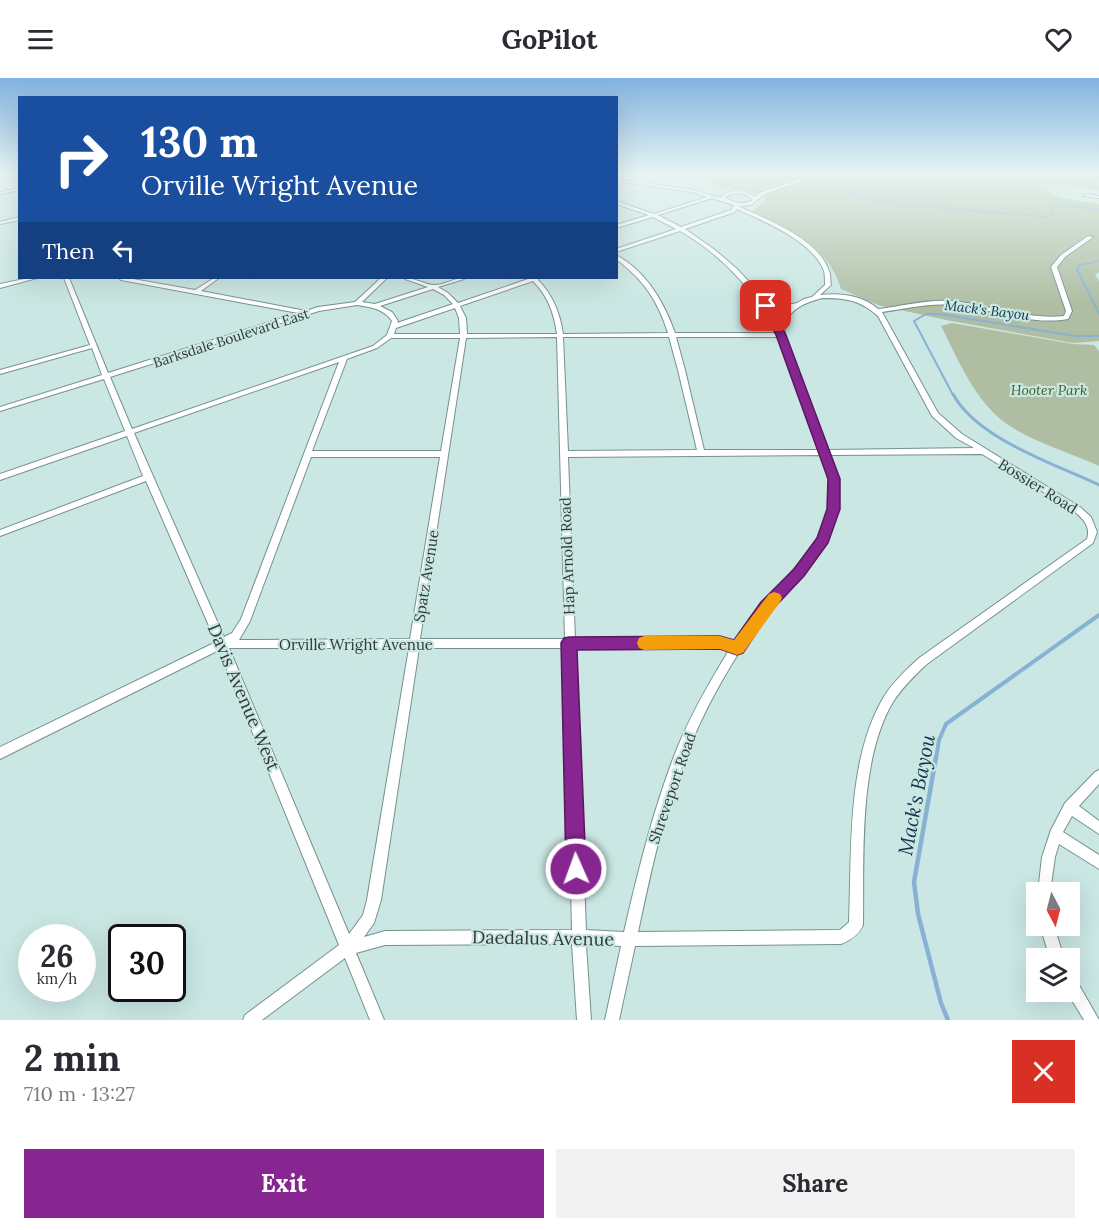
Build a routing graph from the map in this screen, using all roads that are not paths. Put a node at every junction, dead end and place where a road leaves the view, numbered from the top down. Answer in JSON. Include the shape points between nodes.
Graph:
{"nodes":[{"id":1,"x":650,"y":217,"type":"edge"},
{"id":2,"x":655,"y":217,"type":"edge"},
{"id":3,"x":715,"y":217,"type":"edge"},
{"id":4,"x":757,"y":217,"type":"edge"},
{"id":5,"x":18,"y":219,"type":"edge"},
{"id":6,"x":0,"y":223,"type":"edge"},
{"id":7,"x":618,"y":226,"type":"edge"},
{"id":8,"x":679,"y":229,"type":"junction"},
{"id":9,"x":1090,"y":237,"type":"dead end"},
{"id":10,"x":618,"y":250,"type":"edge"},
{"id":11,"x":618,"y":258,"type":"edge"},
{"id":12,"x":30,"y":279,"type":"edge"},
{"id":13,"x":66,"y":279,"type":"edge"},
{"id":14,"x":126,"y":279,"type":"edge"},
{"id":15,"x":216,"y":279,"type":"edge"},
{"id":16,"x":383,"y":279,"type":"edge"},
{"id":17,"x":410,"y":279,"type":"edge"},
{"id":18,"x":459,"y":279,"type":"edge"},
{"id":19,"x":532,"y":279,"type":"edge"},
{"id":20,"x":536,"y":279,"type":"edge"},
{"id":21,"x":0,"y":286,"type":"edge"},
{"id":22,"x":434,"y":287,"type":"junction"},
{"id":23,"x":829,"y":290,"type":"junction"},
{"id":24,"x":196,"y":292,"type":"junction"},
{"id":25,"x":851,"y":298,"type":"junction"},
{"id":26,"x":764,"y":302,"type":"junction"},
{"id":27,"x":357,"y":303,"type":"junction"},
{"id":28,"x":458,"y":304,"type":"junction"},
{"id":29,"x":800,"y":304,"type":"junction"},
{"id":30,"x":375,"y":306,"type":"junction"},
{"id":31,"x":878,"y":311,"type":"junction"},
{"id":32,"x":309,"y":314,"type":"junction"},
{"id":33,"x":394,"y":327,"type":"junction"},
{"id":34,"x":560,"y":335,"type":"junction"},
{"id":35,"x":671,"y":335,"type":"junction"},
{"id":36,"x":781,"y":335,"type":"junction"},
{"id":37,"x":390,"y":336,"type":"junction"},
{"id":38,"x":464,"y":336,"type":"junction"},
{"id":39,"x":93,"y":346,"type":"junction"},
{"id":40,"x":344,"y":357,"type":"junction"},
{"id":41,"x":0,"y":372,"type":"edge"},
{"id":42,"x":106,"y":377,"type":"junction"},
{"id":43,"x":0,"y":409,"type":"edge"},
{"id":44,"x":129,"y":432,"type":"junction"},
{"id":45,"x":984,"y":451,"type":"junction"},
{"id":46,"x":701,"y":453,"type":"junction"},
{"id":47,"x":826,"y":453,"type":"junction"},
{"id":48,"x":309,"y":454,"type":"junction"},
{"id":49,"x":445,"y":454,"type":"junction"},
{"id":50,"x":564,"y":454,"type":"junction"},
{"id":51,"x":0,"y":477,"type":"edge"},
{"id":52,"x":148,"y":477,"type":"junction"},
{"id":53,"x":0,"y":533,"type":"edge"},
{"id":54,"x":569,"y":643,"type":"junction"},
{"id":55,"x":222,"y":644,"type":"junction"},
{"id":56,"x":416,"y":644,"type":"junction"},
{"id":57,"x":737,"y":648,"type":"junction"},
{"id":58,"x":0,"y":753,"type":"edge"},
{"id":59,"x":1099,"y":776,"type":"edge"},
{"id":60,"x":1069,"y":807,"type":"junction"},
{"id":61,"x":1099,"y":828,"type":"edge"},
{"id":62,"x":1055,"y":834,"type":"junction"},
{"id":63,"x":1099,"y":863,"type":"edge"},
{"id":64,"x":1046,"y":882,"type":"edge"},
{"id":65,"x":856,"y":925,"type":"joint"},
{"id":66,"x":579,"y":937,"type":"junction"},
{"id":67,"x":630,"y":939,"type":"junction"},
{"id":68,"x":347,"y":948,"type":"junction"},
{"id":69,"x":1080,"y":1000,"type":"edge"},
{"id":70,"x":250,"y":1020,"type":"edge"},
{"id":71,"x":377,"y":1020,"type":"edge"},
{"id":72,"x":584,"y":1020,"type":"edge"},
{"id":73,"x":612,"y":1020,"type":"edge"},
{"id":74,"x":1092,"y":1020,"type":"edge"}],
"edges":[{"from":1,"to":7,"type":"street"},
{"from":2,"to":8,"type":"street","name":"Shreveport Road"},
{"from":3,"to":8,"type":"street"},
{"from":4,"to":23,"type":"street","via":[[809,248],[827,268]]},
{"from":5,"to":6,"type":"street"},
{"from":8,"to":10,"type":"street"},
{"from":8,"to":26,"type":"street","name":"Shreveport Road","via":[[731,265]]},
{"from":9,"to":31,"type":"street","via":[[1054,267],[1069,311],[1066,318],[1046,319],[948,303]]},
{"from":11,"to":35,"type":"street","via":[[654,293]]},
{"from":12,"to":21,"type":"street"},
{"from":13,"to":39,"type":"street","name":"Davis Avenue West"},
{"from":14,"to":24,"type":"street"},
{"from":15,"to":24,"type":"street"},
{"from":16,"to":27,"type":"street"},
{"from":17,"to":22,"type":"street"},
{"from":18,"to":22,"type":"street","name":"Barksdale Boulevard East"},
{"from":19,"to":28,"type":"street"},
{"from":20,"to":34,"type":"street","name":"Hap Arnold Road","via":[[554,304]]},
{"from":22,"to":28,"type":"street"},
{"from":22,"to":30,"type":"street","name":"Barksdale Boulevard East"},
{"from":23,"to":25,"type":"street"},
{"from":23,"to":25,"type":"street"},
{"from":23,"to":29,"type":"street"},
{"from":24,"to":32,"type":"street"},
{"from":25,"to":31,"type":"street"},
{"from":26,"to":29,"type":"street","via":[[782,308]]},
{"from":26,"to":36,"type":"street","name":"Shreveport Road"},
{"from":27,"to":30,"type":"street","name":"Barksdale Boulevard East"},
{"from":27,"to":32,"type":"street","name":"Barksdale Boulevard East","via":[[337,304]]},
{"from":28,"to":33,"type":"street"},
{"from":28,"to":38,"type":"street","name":"Spatz Avenue"},
{"from":29,"to":36,"type":"street","via":[[784,320]]},
{"from":30,"to":33,"type":"street","via":[[393,316]]},
{"from":31,"to":45,"type":"street","name":"Bossier Road","via":[[937,416],[949,429]]},
{"from":32,"to":42,"type":"street","name":"Barksdale Boulevard East"},
{"from":33,"to":37,"type":"street"},
{"from":34,"to":35,"type":"street"},
{"from":34,"to":38,"type":"street"},
{"from":34,"to":50,"type":"street","name":"Hap Arnold Road"},
{"from":35,"to":36,"type":"street"},
{"from":35,"to":46,"type":"street"},
{"from":36,"to":47,"type":"street","name":"Shreveport Road"},
{"from":37,"to":38,"type":"street"},
{"from":37,"to":40,"type":"street","via":[[375,347]]},
{"from":38,"to":49,"type":"street","name":"Spatz Avenue"},
{"from":39,"to":41,"type":"street"},
{"from":39,"to":42,"type":"street","name":"Davis Avenue West"},
{"from":40,"to":44,"type":"street"},
{"from":40,"to":48,"type":"street"},
{"from":42,"to":43,"type":"street","name":"Barksdale Boulevard East"},
{"from":42,"to":44,"type":"street","name":"Davis Avenue West"},
{"from":44,"to":51,"type":"street"},
{"from":44,"to":52,"type":"street","name":"Davis Avenue West"},
{"from":45,"to":47,"type":"street"},
{"from":45,"to":65,"type":"street","name":"Bossier Road","via":[[1077,509],[1091,524],[1093,536],[923,661],[887,702],[871,741],[861,793]]},
{"from":46,"to":47,"type":"street"},
{"from":46,"to":50,"type":"street"},
{"from":47,"to":57,"type":"street","name":"Shreveport Road","via":[[835,494],[824,540],[766,607]]},
{"from":48,"to":49,"type":"street"},
{"from":48,"to":55,"type":"street","via":[[245,621],[236,636]]},
{"from":49,"to":56,"type":"street","name":"Spatz Avenue"},
{"from":50,"to":54,"type":"street","name":"Hap Arnold Road"},
{"from":52,"to":53,"type":"street"},
{"from":52,"to":55,"type":"street","name":"Davis Avenue West"},
{"from":54,"to":56,"type":"street","name":"Orville Wright Avenue"},
{"from":54,"to":57,"type":"street","name":"Orville Wright Avenue","via":[[720,643]]},
{"from":54,"to":66,"type":"street","name":"Hap Arnold Road"},
{"from":55,"to":56,"type":"street","name":"Orville Wright Avenue"},
{"from":55,"to":58,"type":"street","name":"Orville Wright Avenue"},
{"from":55,"to":68,"type":"street","name":"Davis Avenue West"},
{"from":56,"to":68,"type":"street","name":"Spatz Avenue","via":[[374,900],[369,918]]},
{"from":57,"to":67,"type":"street","name":"Shreveport Road","via":[[709,695],[676,767],[641,886]]},
{"from":59,"to":60,"type":"street"},
{"from":60,"to":61,"type":"street"},
{"from":60,"to":62,"type":"street"},
{"from":62,"to":63,"type":"street"},
{"from":62,"to":64,"type":"street"},
{"from":65,"to":67,"type":"street","name":"Daedalus Avenue","via":[[841,937]]},
{"from":66,"to":67,"type":"street","name":"Daedalus Avenue"},
{"from":66,"to":68,"type":"street","name":"Daedalus Avenue","via":[[385,938]]},
{"from":66,"to":72,"type":"street","name":"Hap Arnold Road"},
{"from":67,"to":73,"type":"street","name":"Shreveport Road"},
{"from":68,"to":70,"type":"street","name":"Daedalus Avenue"},
{"from":68,"to":71,"type":"street","name":"Davis Avenue West"},
{"from":69,"to":74,"type":"street"}]}
